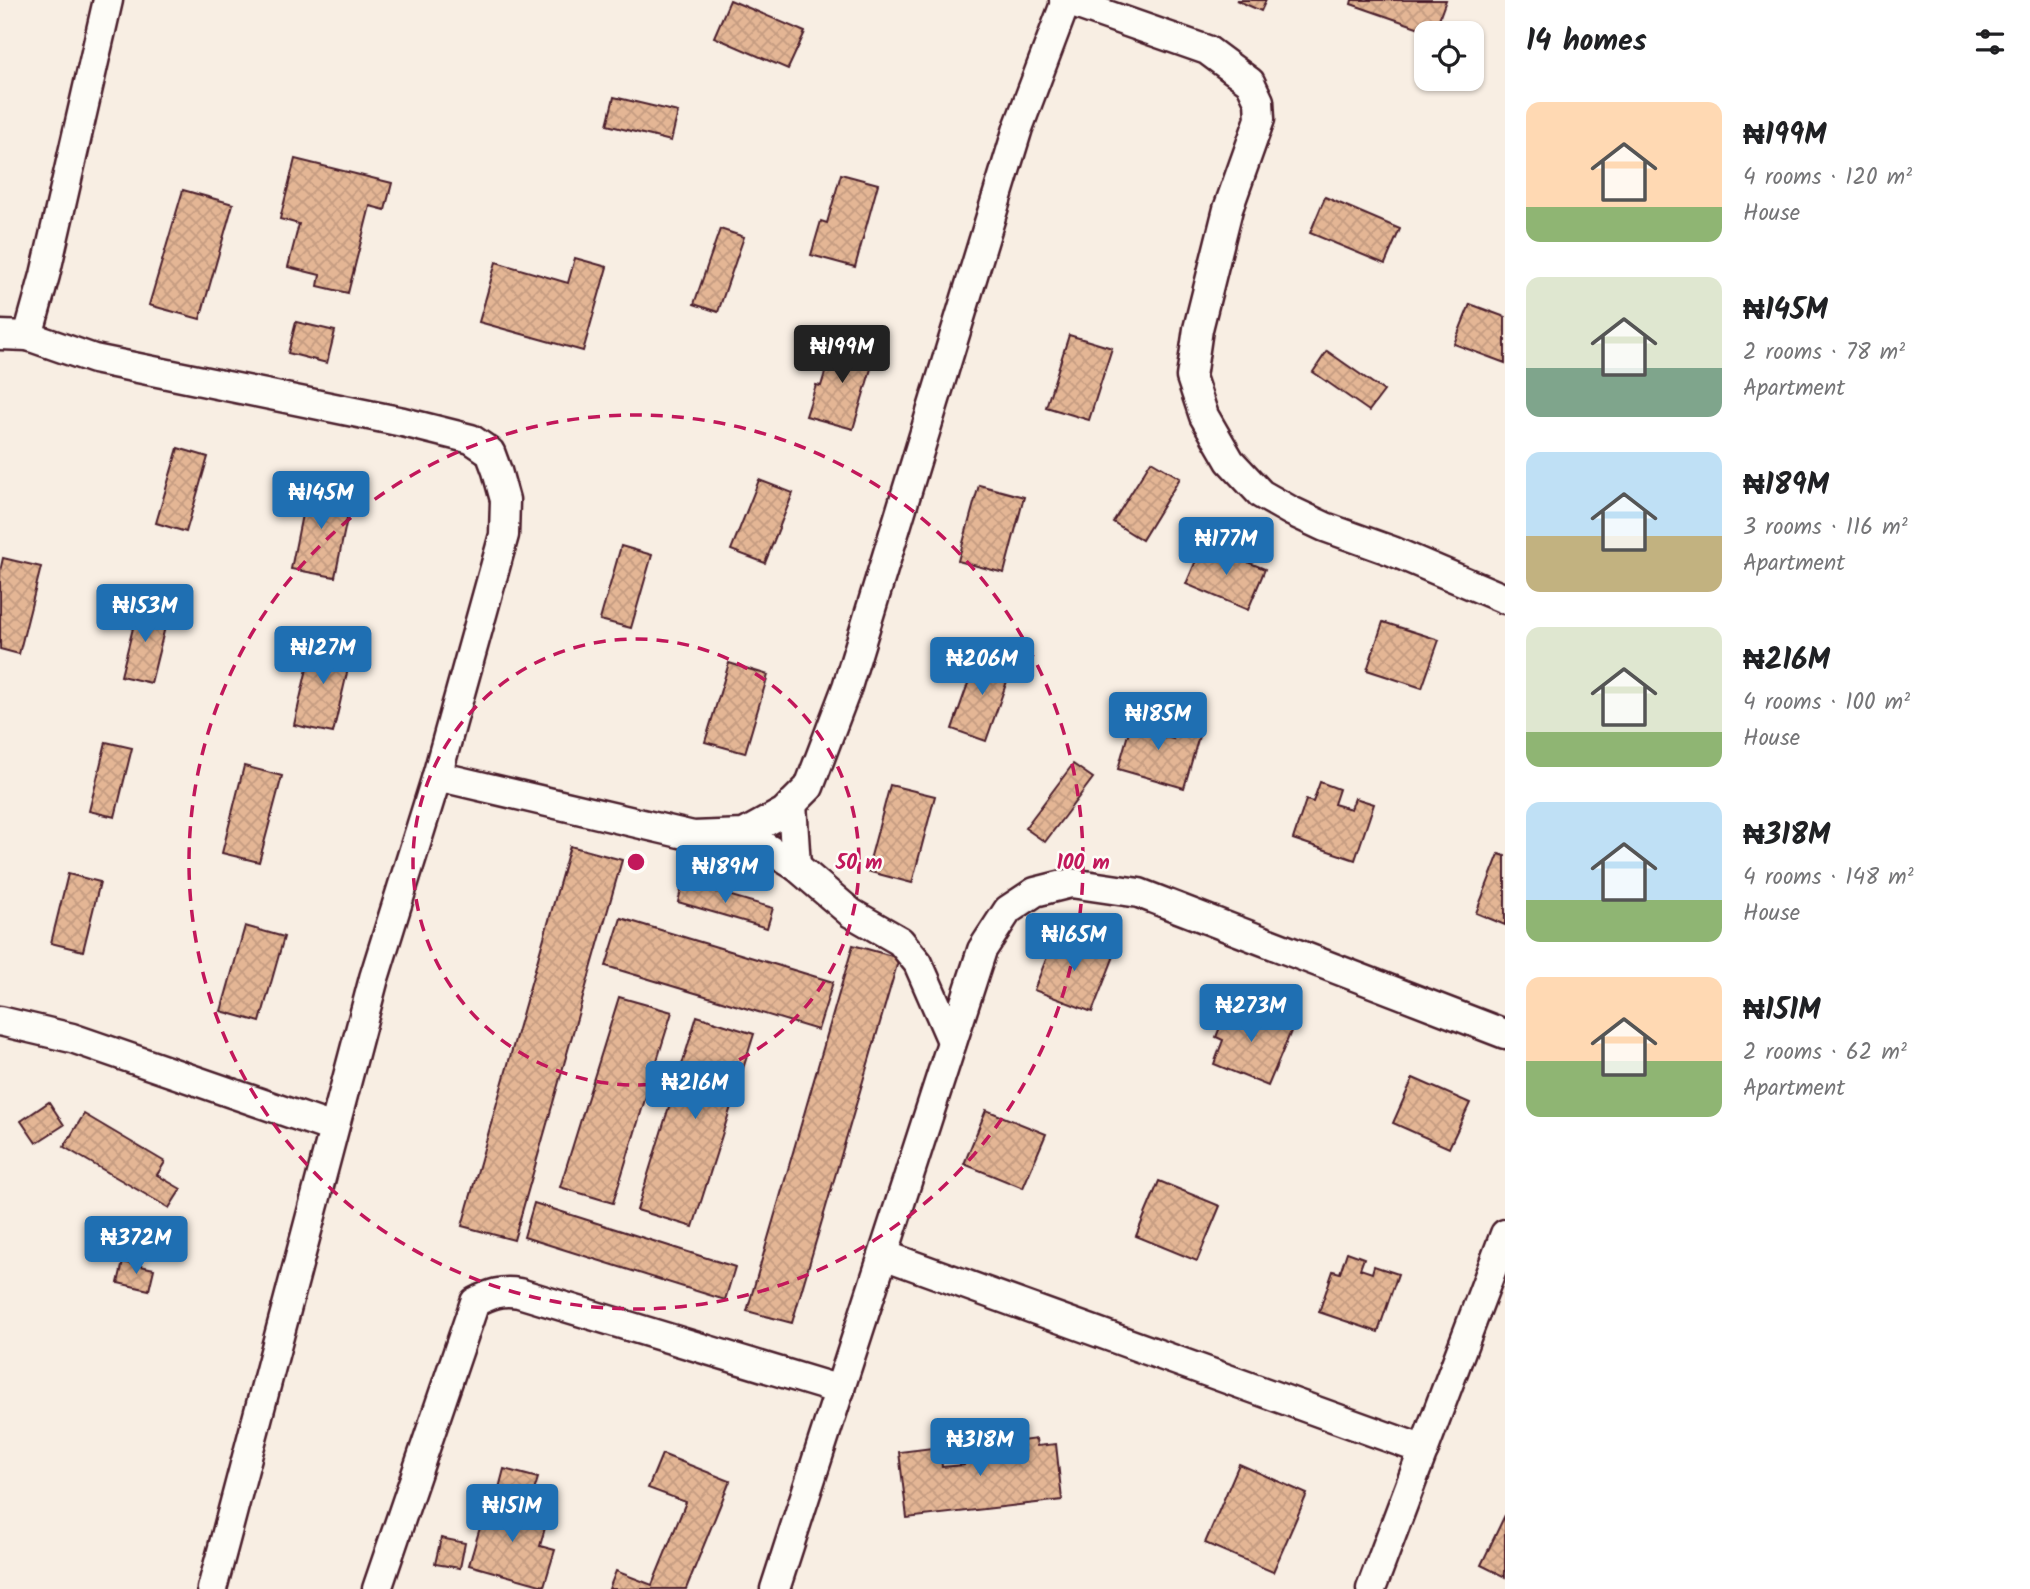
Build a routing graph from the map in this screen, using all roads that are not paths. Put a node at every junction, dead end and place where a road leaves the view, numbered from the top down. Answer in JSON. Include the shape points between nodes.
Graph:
{"nodes":[{"id":1,"x":108,"y":0,"type":"edge"},
{"id":2,"x":1065,"y":0,"type":"edge"},
{"id":3,"x":0,"y":334,"type":"edge"},
{"id":4,"x":29,"y":337,"type":"junction"},
{"id":5,"x":1505,"y":599,"type":"edge"},
{"id":6,"x":437,"y":776,"type":"junction"},
{"id":7,"x":792,"y":804,"type":"junction"},
{"id":8,"x":744,"y":834,"type":"junction"},
{"id":9,"x":796,"y":866,"type":"junction"},
{"id":10,"x":0,"y":1021,"type":"edge"},
{"id":11,"x":1505,"y":1034,"type":"edge"},
{"id":12,"x":953,"y":1041,"type":"junction"},
{"id":13,"x":333,"y":1128,"type":"junction"},
{"id":14,"x":1505,"y":1234,"type":"edge"},
{"id":15,"x":884,"y":1255,"type":"junction"},
{"id":16,"x":840,"y":1390,"type":"junction"},
{"id":17,"x":1424,"y":1450,"type":"junction"},
{"id":18,"x":212,"y":1589,"type":"edge"},
{"id":19,"x":377,"y":1589,"type":"edge"},
{"id":20,"x":775,"y":1589,"type":"edge"},
{"id":21,"x":1371,"y":1589,"type":"edge"}],
"edges":[{"from":1,"to":4,"type":"street"},
{"from":2,"to":5,"type":"street","via":[[1207,50],[1250,82],[1259,100],[1260,119],[1228,209],[1191,377],[1204,416],[1230,461],[1261,494],[1292,511]]},
{"from":2,"to":7,"type":"street","via":[[1018,128],[847,687],[809,787]]},
{"from":3,"to":4,"type":"street"},
{"from":4,"to":6,"type":"street","via":[[94,359],[403,422],[471,439],[490,452],[505,500],[504,535]]},
{"from":6,"to":8,"type":"street","via":[[694,836]]},
{"from":6,"to":13,"type":"street"},
{"from":7,"to":8,"type":"street"},
{"from":7,"to":9,"type":"street"},
{"from":8,"to":9,"type":"street"},
{"from":9,"to":12,"type":"street","via":[[851,913],[900,941],[918,963]]},
{"from":10,"to":13,"type":"street","via":[[72,1038]]},
{"from":11,"to":12,"type":"street","via":[[1139,893],[1070,883],[1035,892],[1009,910],[982,950]]},
{"from":12,"to":15,"type":"street"},
{"from":13,"to":18,"type":"street"},
{"from":14,"to":17,"type":"street"},
{"from":15,"to":16,"type":"street"},
{"from":15,"to":17,"type":"street"},
{"from":16,"to":19,"type":"street","via":[[519,1293],[503,1290],[492,1294],[475,1302]]},
{"from":16,"to":20,"type":"street"},
{"from":17,"to":21,"type":"street"}]}
